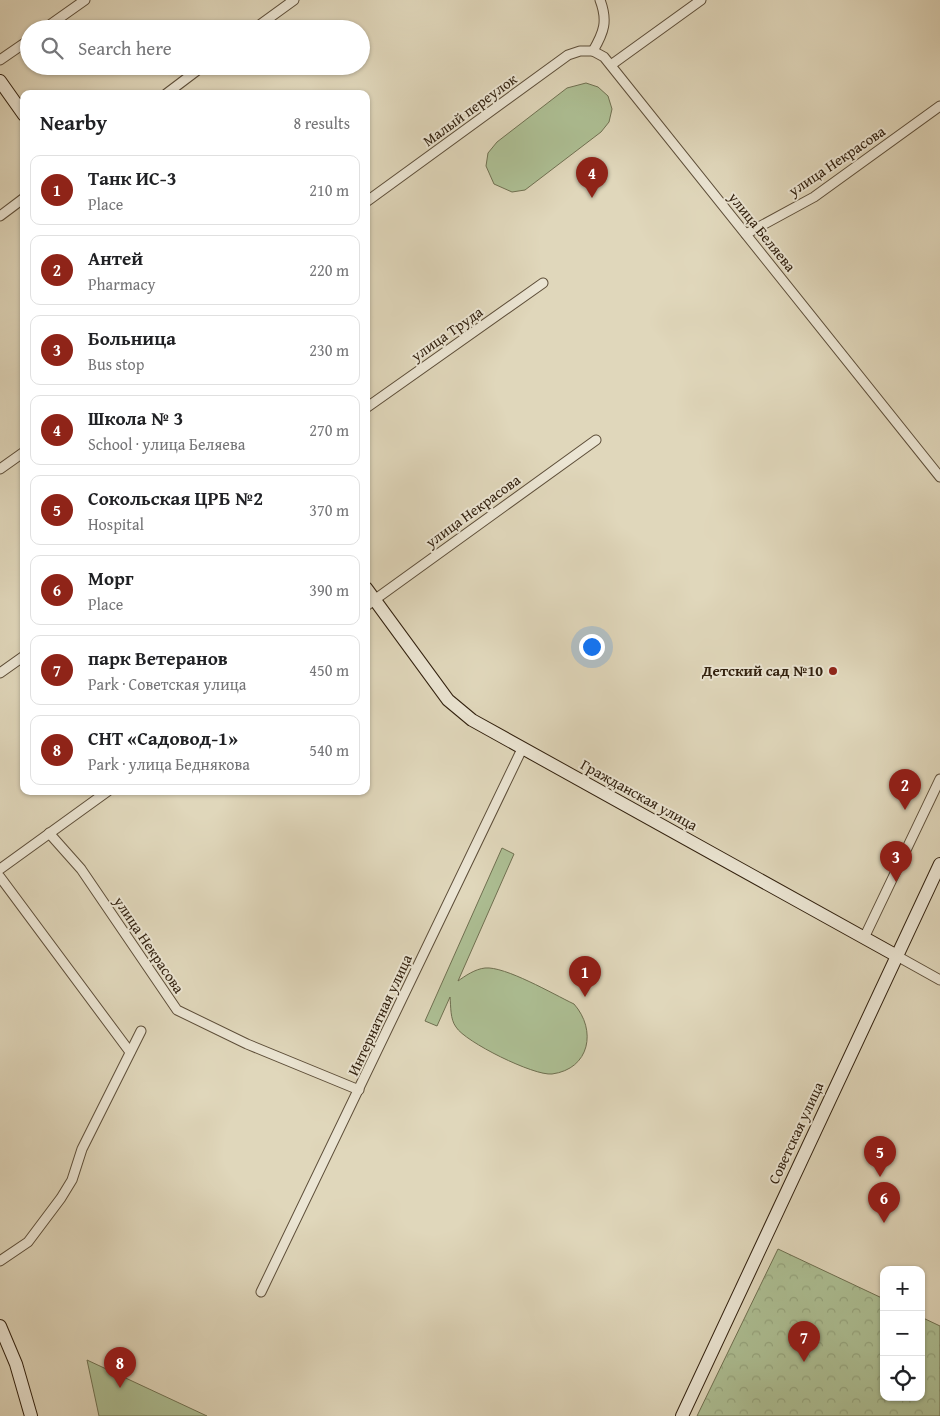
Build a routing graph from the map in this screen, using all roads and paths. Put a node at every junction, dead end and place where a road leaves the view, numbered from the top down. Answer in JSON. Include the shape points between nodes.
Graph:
{"nodes":[{"id":1,"x":85,"y":0,"type":"edge"},
{"id":2,"x":294,"y":0,"type":"edge"},
{"id":3,"x":600,"y":0,"type":"edge"},
{"id":4,"x":701,"y":0,"type":"edge"},
{"id":5,"x":57,"y":20,"type":"edge"},
{"id":6,"x":266,"y":20,"type":"edge"},
{"id":7,"x":20,"y":46,"type":"edge"},
{"id":8,"x":593,"y":51,"type":"junction"},
{"id":9,"x":0,"y":60,"type":"edge"},
{"id":10,"x":610,"y":65,"type":"junction"},
{"id":11,"x":191,"y":75,"type":"edge"},
{"id":12,"x":0,"y":81,"type":"edge"},
{"id":13,"x":171,"y":90,"type":"edge"},
{"id":14,"x":940,"y":106,"type":"edge"},
{"id":15,"x":20,"y":109,"type":"edge"},
{"id":16,"x":370,"y":199,"type":"edge"},
{"id":17,"x":20,"y":201,"type":"edge"},
{"id":18,"x":0,"y":216,"type":"edge"},
{"id":19,"x":746,"y":234,"type":"junction"},
{"id":20,"x":543,"y":283,"type":"dead end"},
{"id":21,"x":370,"y":405,"type":"edge"},
{"id":22,"x":596,"y":440,"type":"dead end"},
{"id":23,"x":20,"y":455,"type":"edge"},
{"id":24,"x":0,"y":469,"type":"edge"},
{"id":25,"x":940,"y":477,"type":"edge"},
{"id":26,"x":370,"y":603,"type":"edge"},
{"id":27,"x":20,"y":659,"type":"edge"},
{"id":28,"x":0,"y":673,"type":"edge"},
{"id":29,"x":522,"y":748,"type":"junction"},
{"id":30,"x":940,"y":779,"type":"edge"},
{"id":31,"x":102,"y":795,"type":"edge"},
{"id":32,"x":49,"y":833,"type":"junction"},
{"id":33,"x":940,"y":864,"type":"edge"},
{"id":34,"x":0,"y":869,"type":"edge"},
{"id":35,"x":0,"y":877,"type":"edge"},
{"id":36,"x":864,"y":938,"type":"junction"},
{"id":37,"x":897,"y":956,"type":"junction"},
{"id":38,"x":940,"y":980,"type":"edge"},
{"id":39,"x":141,"y":1030,"type":"dead end"},
{"id":40,"x":130,"y":1052,"type":"junction"},
{"id":41,"x":359,"y":1090,"type":"junction"},
{"id":42,"x":0,"y":1261,"type":"edge"},
{"id":43,"x":261,"y":1292,"type":"dead end"},
{"id":44,"x":0,"y":1326,"type":"edge"},
{"id":45,"x":30,"y":1416,"type":"edge"},
{"id":46,"x":682,"y":1416,"type":"edge"}],
"edges":[{"from":1,"to":5,"type":"street"},
{"from":2,"to":6,"type":"street"},
{"from":3,"to":8,"type":"street","via":[[606,22],[604,33]]},
{"from":4,"to":10,"type":"street"},
{"from":7,"to":9,"type":"street"},
{"from":8,"to":10,"type":"street","name":"улица Беляева"},
{"from":8,"to":16,"type":"street","name":"Малый переулок","via":[[568,55]]},
{"from":10,"to":19,"type":"street","name":"улица Беляева"},
{"from":11,"to":13,"type":"street"},
{"from":12,"to":15,"type":"street"},
{"from":14,"to":19,"type":"street","name":"улица Некрасова","via":[[814,196]]},
{"from":17,"to":18,"type":"street"},
{"from":19,"to":25,"type":"street","name":"улица Беляева"},
{"from":20,"to":21,"type":"street","name":"улица Труда"},
{"from":22,"to":26,"type":"street","name":"улица Некрасова"},
{"from":23,"to":24,"type":"street"},
{"from":26,"to":29,"type":"street","name":"Гражданская улица","via":[[448,700],[472,720]]},
{"from":27,"to":28,"type":"street"},
{"from":29,"to":36,"type":"street","name":"Гражданская улица"},
{"from":29,"to":41,"type":"street","name":"Интернатная улица"},
{"from":30,"to":36,"type":"street"},
{"from":31,"to":32,"type":"street"},
{"from":32,"to":34,"type":"street"},
{"from":32,"to":41,"type":"street","name":"улица Некрасова","via":[[81,869],[177,1010],[247,1044]]},
{"from":33,"to":37,"type":"street","name":"Советская улица"},
{"from":35,"to":40,"type":"street"},
{"from":36,"to":37,"type":"street","name":"Гражданская улица"},
{"from":37,"to":38,"type":"street","name":"Гражданская улица"},
{"from":37,"to":46,"type":"street","name":"Советская улица"},
{"from":39,"to":40,"type":"street"},
{"from":40,"to":42,"type":"street","via":[[82,1149],[62,1198],[28,1242]]},
{"from":41,"to":43,"type":"street","name":"Интернатная улица"},
{"from":44,"to":45,"type":"street","via":[[16,1364]]}]}
